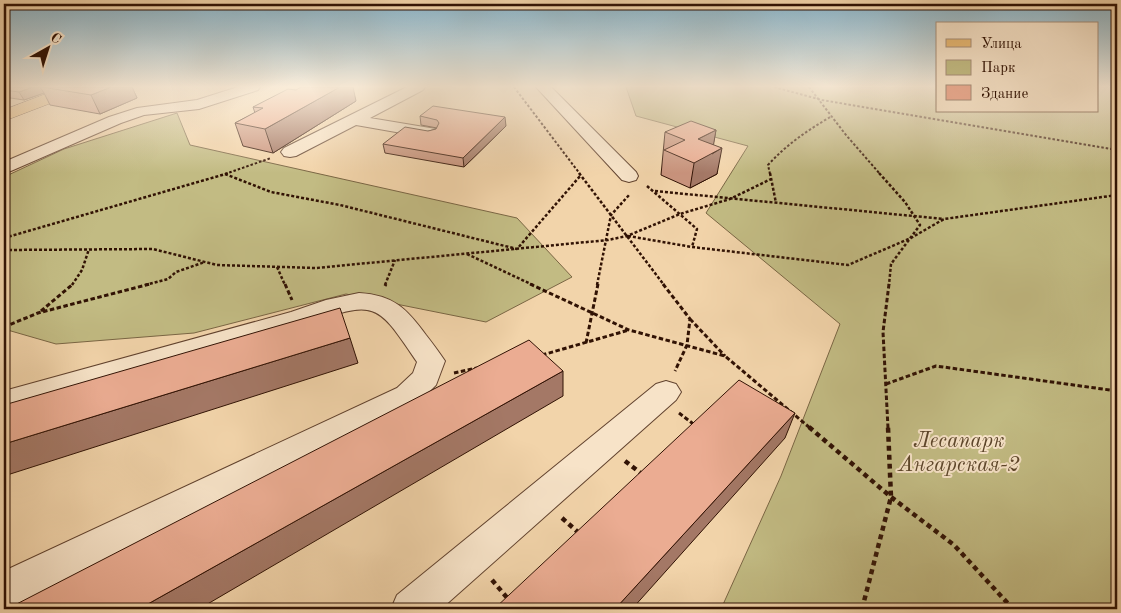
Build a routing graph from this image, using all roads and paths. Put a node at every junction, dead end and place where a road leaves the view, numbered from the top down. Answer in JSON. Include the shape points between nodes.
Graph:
{"nodes":[{"id":1,"x":128,"y":116,"type":"edge"},
{"id":2,"x":363,"y":116,"type":"edge"},
{"id":3,"x":536,"y":116,"type":"edge"},
{"id":4,"x":571,"y":116,"type":"edge"},
{"id":5,"x":832,"y":116,"type":"joint"},
{"id":6,"x":914,"y":116,"type":"edge"},
{"id":7,"x":355,"y":120,"type":"junction"},
{"id":8,"x":430,"y":133,"type":"edge"},
{"id":9,"x":1117,"y":150,"type":"edge"},
{"id":10,"x":290,"y":152,"type":"joint"},
{"id":11,"x":4,"y":169,"type":"edge"},
{"id":12,"x":225,"y":174,"type":"junction"},
{"id":13,"x":581,"y":175,"type":"junction"},
{"id":14,"x":634,"y":179,"type":"junction"},
{"id":15,"x":771,"y":179,"type":"junction"},
{"id":16,"x":656,"y":191,"type":"junction"},
{"id":17,"x":1117,"y":194,"type":"edge"},
{"id":18,"x":730,"y":198,"type":"junction"},
{"id":19,"x":776,"y":203,"type":"junction"},
{"id":20,"x":680,"y":214,"type":"junction"},
{"id":21,"x":611,"y":215,"type":"junction"},
{"id":22,"x":915,"y":216,"type":"junction"},
{"id":23,"x":944,"y":219,"type":"junction"},
{"id":24,"x":627,"y":236,"type":"junction"},
{"id":25,"x":4,"y":238,"type":"edge"},
{"id":26,"x":911,"y":238,"type":"junction"},
{"id":27,"x":608,"y":240,"type":"junction"},
{"id":28,"x":692,"y":247,"type":"junction"},
{"id":29,"x":89,"y":249,"type":"junction"},
{"id":30,"x":516,"y":249,"type":"junction"},
{"id":31,"x":4,"y":250,"type":"edge"},
{"id":32,"x":466,"y":254,"type":"junction"},
{"id":33,"x":395,"y":260,"type":"junction"},
{"id":34,"x":206,"y":262,"type":"junction"},
{"id":35,"x":277,"y":267,"type":"junction"},
{"id":36,"x":379,"y":303,"type":"junction"},
{"id":37,"x":38,"y":313,"type":"junction"},
{"id":38,"x":592,"y":313,"type":"junction"},
{"id":39,"x":300,"y":318,"type":"junction"},
{"id":40,"x":690,"y":318,"type":"junction"},
{"id":41,"x":4,"y":327,"type":"edge"},
{"id":42,"x":629,"y":330,"type":"junction"},
{"id":43,"x":586,"y":343,"type":"junction"},
{"id":44,"x":686,"y":345,"type":"junction"},
{"id":45,"x":535,"y":356,"type":"edge"},
{"id":46,"x":725,"y":356,"type":"junction"},
{"id":47,"x":481,"y":367,"type":"edge"},
{"id":48,"x":472,"y":369,"type":"junction"},
{"id":49,"x":478,"y":375,"type":"edge"},
{"id":50,"x":426,"y":378,"type":"junction"},
{"id":51,"x":886,"y":384,"type":"junction"},
{"id":52,"x":1117,"y":391,"type":"edge"},
{"id":53,"x":662,"y":396,"type":"joint"},
{"id":54,"x":4,"y":402,"type":"edge"},
{"id":55,"x":705,"y":432,"type":"edge"},
{"id":56,"x":604,"y":445,"type":"junction"},
{"id":57,"x":645,"y":477,"type":"edge"},
{"id":58,"x":891,"y":497,"type":"junction"},
{"id":59,"x":541,"y":498,"type":"junction"},
{"id":60,"x":583,"y":536,"type":"edge"},
{"id":61,"x":471,"y":558,"type":"junction"},
{"id":62,"x":4,"y":592,"type":"edge"},
{"id":63,"x":512,"y":602,"type":"edge"},
{"id":64,"x":411,"y":609,"type":"edge"},
{"id":65,"x":862,"y":609,"type":"edge"},
{"id":66,"x":1013,"y":609,"type":"edge"}],
"edges":[{"from":1,"to":11,"type":"lane"},
{"from":2,"to":7,"type":"lane"},
{"from":3,"to":13,"type":"path"},
{"from":4,"to":14,"type":"lane"},
{"from":5,"to":15,"type":"path","via":[[798,134],[779,151],[768,165]]},
{"from":5,"to":22,"type":"path"},
{"from":6,"to":9,"type":"path"},
{"from":7,"to":8,"type":"lane"},
{"from":7,"to":10,"type":"lane"},
{"from":10,"to":12,"type":"path"},
{"from":12,"to":25,"type":"path"},
{"from":12,"to":30,"type":"path","via":[[271,192],[340,205]]},
{"from":13,"to":21,"type":"path"},
{"from":13,"to":30,"type":"path"},
{"from":14,"to":16,"type":"path"},
{"from":14,"to":21,"type":"path"},
{"from":15,"to":18,"type":"path"},
{"from":15,"to":19,"type":"path"},
{"from":16,"to":18,"type":"path"},
{"from":16,"to":20,"type":"path"},
{"from":17,"to":23,"type":"path"},
{"from":18,"to":19,"type":"path"},
{"from":18,"to":20,"type":"path"},
{"from":19,"to":22,"type":"path"},
{"from":20,"to":24,"type":"path"},
{"from":20,"to":28,"type":"path","via":[[697,229]]},
{"from":21,"to":24,"type":"path"},
{"from":21,"to":27,"type":"path"},
{"from":22,"to":23,"type":"path"},
{"from":22,"to":26,"type":"path","via":[[920,225]]},
{"from":23,"to":26,"type":"path"},
{"from":24,"to":27,"type":"path"},
{"from":24,"to":28,"type":"path"},
{"from":24,"to":40,"type":"path"},
{"from":26,"to":28,"type":"path","via":[[848,265]]},
{"from":26,"to":51,"type":"path","via":[[891,264],[882,332]]},
{"from":27,"to":30,"type":"path"},
{"from":27,"to":38,"type":"path"},
{"from":29,"to":31,"type":"path"},
{"from":29,"to":34,"type":"path","via":[[153,249]]},
{"from":29,"to":37,"type":"path","via":[[85,267],[76,282]]},
{"from":30,"to":32,"type":"path"},
{"from":32,"to":33,"type":"path"},
{"from":32,"to":38,"type":"path"},
{"from":33,"to":35,"type":"path","via":[[316,268]]},
{"from":33,"to":36,"type":"path"},
{"from":34,"to":35,"type":"path"},
{"from":34,"to":37,"type":"path","via":[[176,272],[168,279]]},
{"from":35,"to":39,"type":"path"},
{"from":36,"to":39,"type":"lane","via":[[340,304]]},
{"from":36,"to":50,"type":"lane","via":[[393,312],[431,361]]},
{"from":37,"to":41,"type":"path"},
{"from":38,"to":42,"type":"path"},
{"from":38,"to":43,"type":"path"},
{"from":39,"to":54,"type":"lane"},
{"from":40,"to":44,"type":"path"},
{"from":40,"to":46,"type":"path"},
{"from":42,"to":43,"type":"path"},
{"from":42,"to":44,"type":"path"},
{"from":43,"to":45,"type":"path"},
{"from":44,"to":46,"type":"path"},
{"from":46,"to":58,"type":"path"},
{"from":47,"to":48,"type":"path"},
{"from":48,"to":49,"type":"path"},
{"from":48,"to":50,"type":"path"},
{"from":50,"to":62,"type":"lane","via":[[407,396]]},
{"from":51,"to":52,"type":"path","via":[[936,366]]},
{"from":51,"to":58,"type":"path"},
{"from":53,"to":55,"type":"path"},
{"from":53,"to":56,"type":"lane"},
{"from":56,"to":57,"type":"path"},
{"from":56,"to":59,"type":"lane"},
{"from":58,"to":65,"type":"path"},
{"from":58,"to":66,"type":"path","via":[[954,545]]},
{"from":59,"to":60,"type":"path"},
{"from":59,"to":61,"type":"lane"},
{"from":61,"to":63,"type":"path"},
{"from":61,"to":64,"type":"lane"}]}
